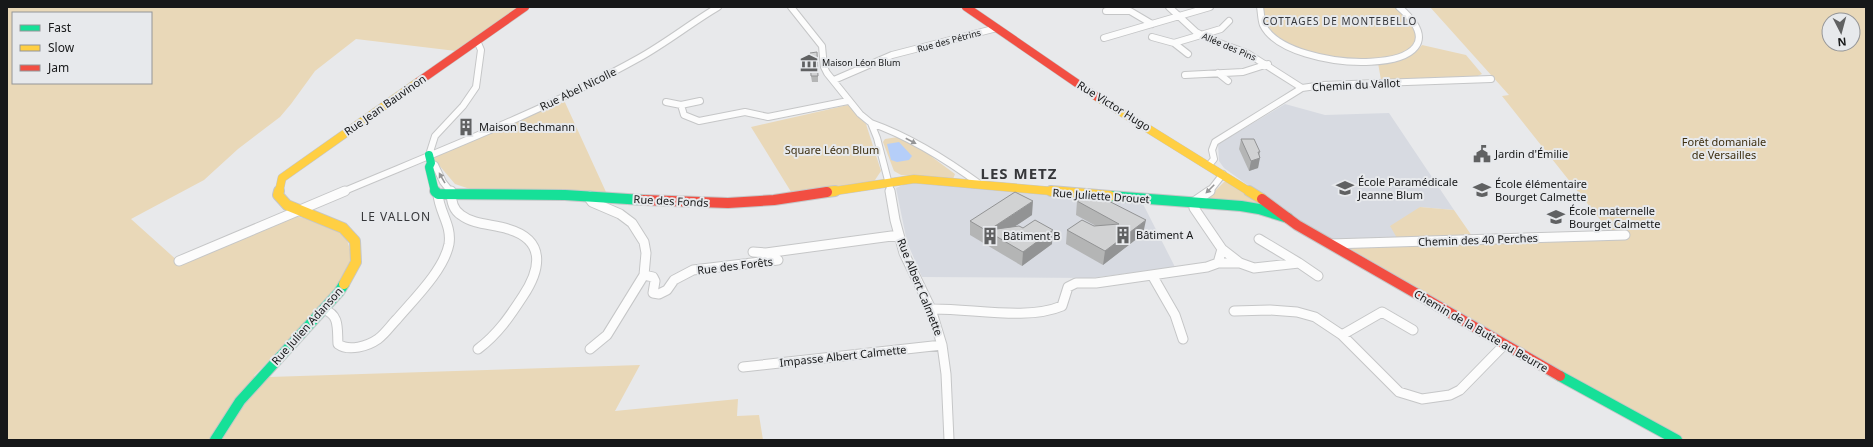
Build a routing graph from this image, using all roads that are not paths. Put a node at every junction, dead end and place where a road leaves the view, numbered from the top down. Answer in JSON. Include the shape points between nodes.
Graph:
{"nodes":[{"id":1,"x":525,"y":7,"type":"edge"},
{"id":2,"x":718,"y":7,"type":"edge"},
{"id":3,"x":791,"y":7,"type":"edge"},
{"id":4,"x":966,"y":7,"type":"edge"},
{"id":5,"x":1169,"y":7,"type":"edge"},
{"id":6,"x":1210,"y":7,"type":"edge"},
{"id":7,"x":1260,"y":7,"type":"edge"},
{"id":8,"x":1399,"y":7,"type":"edge"},
{"id":9,"x":1106,"y":11,"type":"dead end"},
{"id":10,"x":1177,"y":17,"type":"junction"},
{"id":11,"x":1229,"y":21,"type":"dead end"},
{"id":12,"x":1152,"y":24,"type":"junction"},
{"id":13,"x":997,"y":28,"type":"junction"},
{"id":14,"x":1201,"y":36,"type":"junction"},
{"id":15,"x":1152,"y":37,"type":"dead end"},
{"id":16,"x":1104,"y":38,"type":"dead end"},
{"id":17,"x":475,"y":42,"type":"junction"},
{"id":18,"x":1174,"y":43,"type":"junction"},
{"id":19,"x":1188,"y":54,"type":"dead end"},
{"id":20,"x":1268,"y":64,"type":"junction"},
{"id":21,"x":1218,"y":73,"type":"junction"},
{"id":22,"x":1184,"y":75,"type":"dead end"},
{"id":23,"x":1491,"y":78,"type":"dead end"},
{"id":24,"x":834,"y":80,"type":"junction"},
{"id":25,"x":1228,"y":81,"type":"dead end"},
{"id":26,"x":1302,"y":88,"type":"junction"},
{"id":27,"x":700,"y":101,"type":"dead end"},
{"id":28,"x":848,"y":101,"type":"junction"},
{"id":29,"x":666,"y":102,"type":"dead end"},
{"id":30,"x":681,"y":105,"type":"junction"},
{"id":31,"x":871,"y":123,"type":"junction"},
{"id":32,"x":897,"y":133,"type":"junction"},
{"id":33,"x":877,"y":138,"type":"junction"},
{"id":34,"x":430,"y":159,"type":"junction"},
{"id":35,"x":1209,"y":166,"type":"junction"},
{"id":36,"x":961,"y":172,"type":"junction"},
{"id":37,"x":1223,"y":174,"type":"junction"},
{"id":38,"x":889,"y":182,"type":"junction"},
{"id":39,"x":952,"y":182,"type":"junction"},
{"id":40,"x":981,"y":185,"type":"junction"},
{"id":41,"x":438,"y":194,"type":"junction"},
{"id":42,"x":450,"y":194,"type":"junction"},
{"id":43,"x":590,"y":196,"type":"junction"},
{"id":44,"x":1265,"y":201,"type":"junction"},
{"id":45,"x":1194,"y":202,"type":"junction"},
{"id":46,"x":1259,"y":209,"type":"junction"},
{"id":47,"x":297,"y":210,"type":"junction"},
{"id":48,"x":1288,"y":218,"type":"junction"},
{"id":49,"x":899,"y":235,"type":"junction"},
{"id":50,"x":1625,"y":235,"type":"dead end"},
{"id":51,"x":1259,"y":239,"type":"dead end"},
{"id":52,"x":1330,"y":244,"type":"junction"},
{"id":53,"x":1222,"y":249,"type":"junction"},
{"id":54,"x":753,"y":252,"type":"dead end"},
{"id":55,"x":778,"y":260,"type":"dead end"},
{"id":56,"x":179,"y":261,"type":"dead end"},
{"id":57,"x":1218,"y":263,"type":"junction"},
{"id":58,"x":1240,"y":263,"type":"junction"},
{"id":59,"x":1299,"y":263,"type":"junction"},
{"id":60,"x":1152,"y":274,"type":"junction"},
{"id":61,"x":644,"y":275,"type":"junction"},
{"id":62,"x":1318,"y":276,"type":"dead end"},
{"id":63,"x":931,"y":309,"type":"junction"},
{"id":64,"x":324,"y":310,"type":"junction"},
{"id":65,"x":1234,"y":312,"type":"dead end"},
{"id":66,"x":1413,"y":330,"type":"dead end"},
{"id":67,"x":1342,"y":334,"type":"junction"},
{"id":68,"x":1183,"y":339,"type":"dead end"},
{"id":69,"x":942,"y":344,"type":"junction"},
{"id":70,"x":1504,"y":345,"type":"junction"},
{"id":71,"x":478,"y":349,"type":"dead end"},
{"id":72,"x":590,"y":349,"type":"dead end"},
{"id":73,"x":743,"y":367,"type":"dead end"},
{"id":74,"x":215,"y":440,"type":"edge"},
{"id":75,"x":950,"y":440,"type":"edge"},
{"id":76,"x":1677,"y":440,"type":"edge"}],
"edges":[{"from":1,"to":17,"type":"street","name":"Rue Jean Bauvinon"},
{"from":2,"to":34,"type":"street","name":"Rue Abel Nicolle","via":[[640,58]]},
{"from":3,"to":24,"type":"street","via":[[822,46],[824,67]]},
{"from":4,"to":13,"type":"street","name":"Rue Victor Hugo"},
{"from":5,"to":10,"type":"street","name":"Allée des Pins"},
{"from":6,"to":10,"type":"street"},
{"from":7,"to":8,"type":"street","via":[[1260,16],[1265,28],[1287,46],[1325,59],[1361,62],[1397,58],[1415,50],[1420,39],[1418,29]]},
{"from":9,"to":12,"type":"street","via":[[1130,11]]},
{"from":10,"to":12,"type":"street"},
{"from":10,"to":14,"type":"street","name":"Allée des Pins"},
{"from":11,"to":14,"type":"street","via":[[1221,29]]},
{"from":12,"to":16,"type":"street"},
{"from":13,"to":24,"type":"street","name":"Rue des Pétrins","via":[[892,55]]},
{"from":13,"to":35,"type":"street","name":"Rue Victor Hugo","via":[[1082,87]]},
{"from":14,"to":18,"type":"street"},
{"from":14,"to":20,"type":"street","name":"Allée des Pins","via":[[1251,54]]},
{"from":15,"to":18,"type":"street"},
{"from":17,"to":34,"type":"street","via":[[481,50],[476,87],[463,106],[435,136]]},
{"from":17,"to":47,"type":"street","name":"Rue Jean Bauvinon","via":[[282,178],[276,190],[278,198],[284,205]]},
{"from":18,"to":19,"type":"street"},
{"from":20,"to":21,"type":"street","via":[[1243,72]]},
{"from":20,"to":26,"type":"street","name":"Allée des Pins"},
{"from":21,"to":22,"type":"street"},
{"from":21,"to":25,"type":"street"},
{"from":23,"to":26,"type":"street","name":"Chemin du Vallot"},
{"from":24,"to":28,"type":"street"},
{"from":26,"to":35,"type":"street","name":"Chemin du Vallot","via":[[1215,142],[1212,150],[1214,159]]},
{"from":27,"to":30,"type":"street"},
{"from":28,"to":30,"type":"street","via":[[768,117],[745,112],[699,121],[684,115]]},
{"from":28,"to":31,"type":"street"},
{"from":29,"to":30,"type":"street"},
{"from":31,"to":32,"type":"street"},
{"from":31,"to":33,"type":"street","name":"Rue Albert Calmette"},
{"from":32,"to":33,"type":"street"},
{"from":32,"to":36,"type":"street","one_way":true,"via":[[933,152]]},
{"from":33,"to":38,"type":"street","name":"Rue Albert Calmette"},
{"from":34,"to":41,"type":"street","via":[[429,167],[435,192]]},
{"from":42,"to":34,"type":"street","one_way":true,"via":[[451,190],[443,182]]},
{"from":34,"to":47,"type":"street","name":"Rue Abel Nicolle"},
{"from":35,"to":37,"type":"street","name":"Rue Victor Hugo"},
{"from":36,"to":39,"type":"street"},
{"from":36,"to":40,"type":"street"},
{"from":37,"to":44,"type":"street","name":"Rue Victor Hugo"},
{"from":37,"to":45,"type":"street","one_way":true,"via":[[1210,191]]},
{"from":38,"to":39,"type":"street","name":"Rue Juliette Drouet","via":[[914,179]]},
{"from":38,"to":43,"type":"street","name":"Rue des Fonds","via":[[774,200],[741,202],[682,202]]},
{"from":38,"to":49,"type":"street","name":"Rue Albert Calmette"},
{"from":39,"to":40,"type":"street","name":"Rue Juliette Drouet"},
{"from":40,"to":45,"type":"street","name":"Rue Juliette Drouet"},
{"from":41,"to":42,"type":"street","name":"Rue des Fonds"},
{"from":41,"to":64,"type":"street","via":[[448,223],[450,246],[431,278],[381,337],[374,343],[342,347],[338,344],[335,317],[331,312]]},
{"from":42,"to":43,"type":"street","name":"Rue des Fonds"},
{"from":42,"to":71,"type":"street","via":[[456,211],[463,217],[524,236],[538,254],[535,276],[528,288],[493,338]]},
{"from":43,"to":61,"type":"street","via":[[592,202],[620,214],[632,223],[644,242]]},
{"from":44,"to":46,"type":"street"},
{"from":44,"to":48,"type":"street","name":"Chemin de la Butte au Beurre"},
{"from":45,"to":46,"type":"street","name":"Rue Juliette Drouet"},
{"from":45,"to":53,"type":"street","via":[[1194,208]]},
{"from":46,"to":48,"type":"street","name":"Chemin de la Butte au Beurre"},
{"from":47,"to":56,"type":"street","name":"Rue Abel Nicolle"},
{"from":47,"to":64,"type":"street","name":"Rue Julien Adanson","via":[[340,225],[356,241],[358,253],[355,266],[346,284]]},
{"from":48,"to":52,"type":"street","name":"Chemin de la Butte au Beurre"},
{"from":49,"to":54,"type":"street","via":[[766,253]]},
{"from":49,"to":63,"type":"street","name":"Rue Albert Calmette","via":[[909,264]]},
{"from":50,"to":52,"type":"street","name":"Chemin des 40 Perches"},
{"from":51,"to":59,"type":"street"},
{"from":52,"to":70,"type":"street","name":"Chemin de la Butte au Beurre"},
{"from":53,"to":57,"type":"street"},
{"from":53,"to":58,"type":"street"},
{"from":55,"to":61,"type":"street","name":"Rue des Forêts","via":[[693,270],[674,280],[667,290],[659,294],[653,293],[653,277]]},
{"from":57,"to":58,"type":"street"},
{"from":57,"to":60,"type":"street","via":[[1207,267]]},
{"from":58,"to":59,"type":"street","via":[[1254,268]]},
{"from":59,"to":62,"type":"street"},
{"from":60,"to":63,"type":"street","via":[[1076,283],[1068,287],[1062,306],[1054,310]]},
{"from":60,"to":68,"type":"street","via":[[1175,315]]},
{"from":61,"to":72,"type":"street","via":[[606,335]]},
{"from":63,"to":69,"type":"street","name":"Rue Albert Calmette"},
{"from":64,"to":74,"type":"street","name":"Rue Julien Adanson","via":[[240,401]]},
{"from":65,"to":67,"type":"street","via":[[1297,312],[1316,317]]},
{"from":66,"to":67,"type":"street","via":[[1382,312]]},
{"from":67,"to":70,"type":"street","via":[[1391,386],[1399,392],[1422,399],[1450,395],[1460,390]]},
{"from":69,"to":73,"type":"street","name":"Impasse Albert Calmette"},
{"from":69,"to":75,"type":"street","name":"Rue Albert Calmette"},
{"from":70,"to":76,"type":"street","name":"Chemin de la Butte au Beurre"}]}
